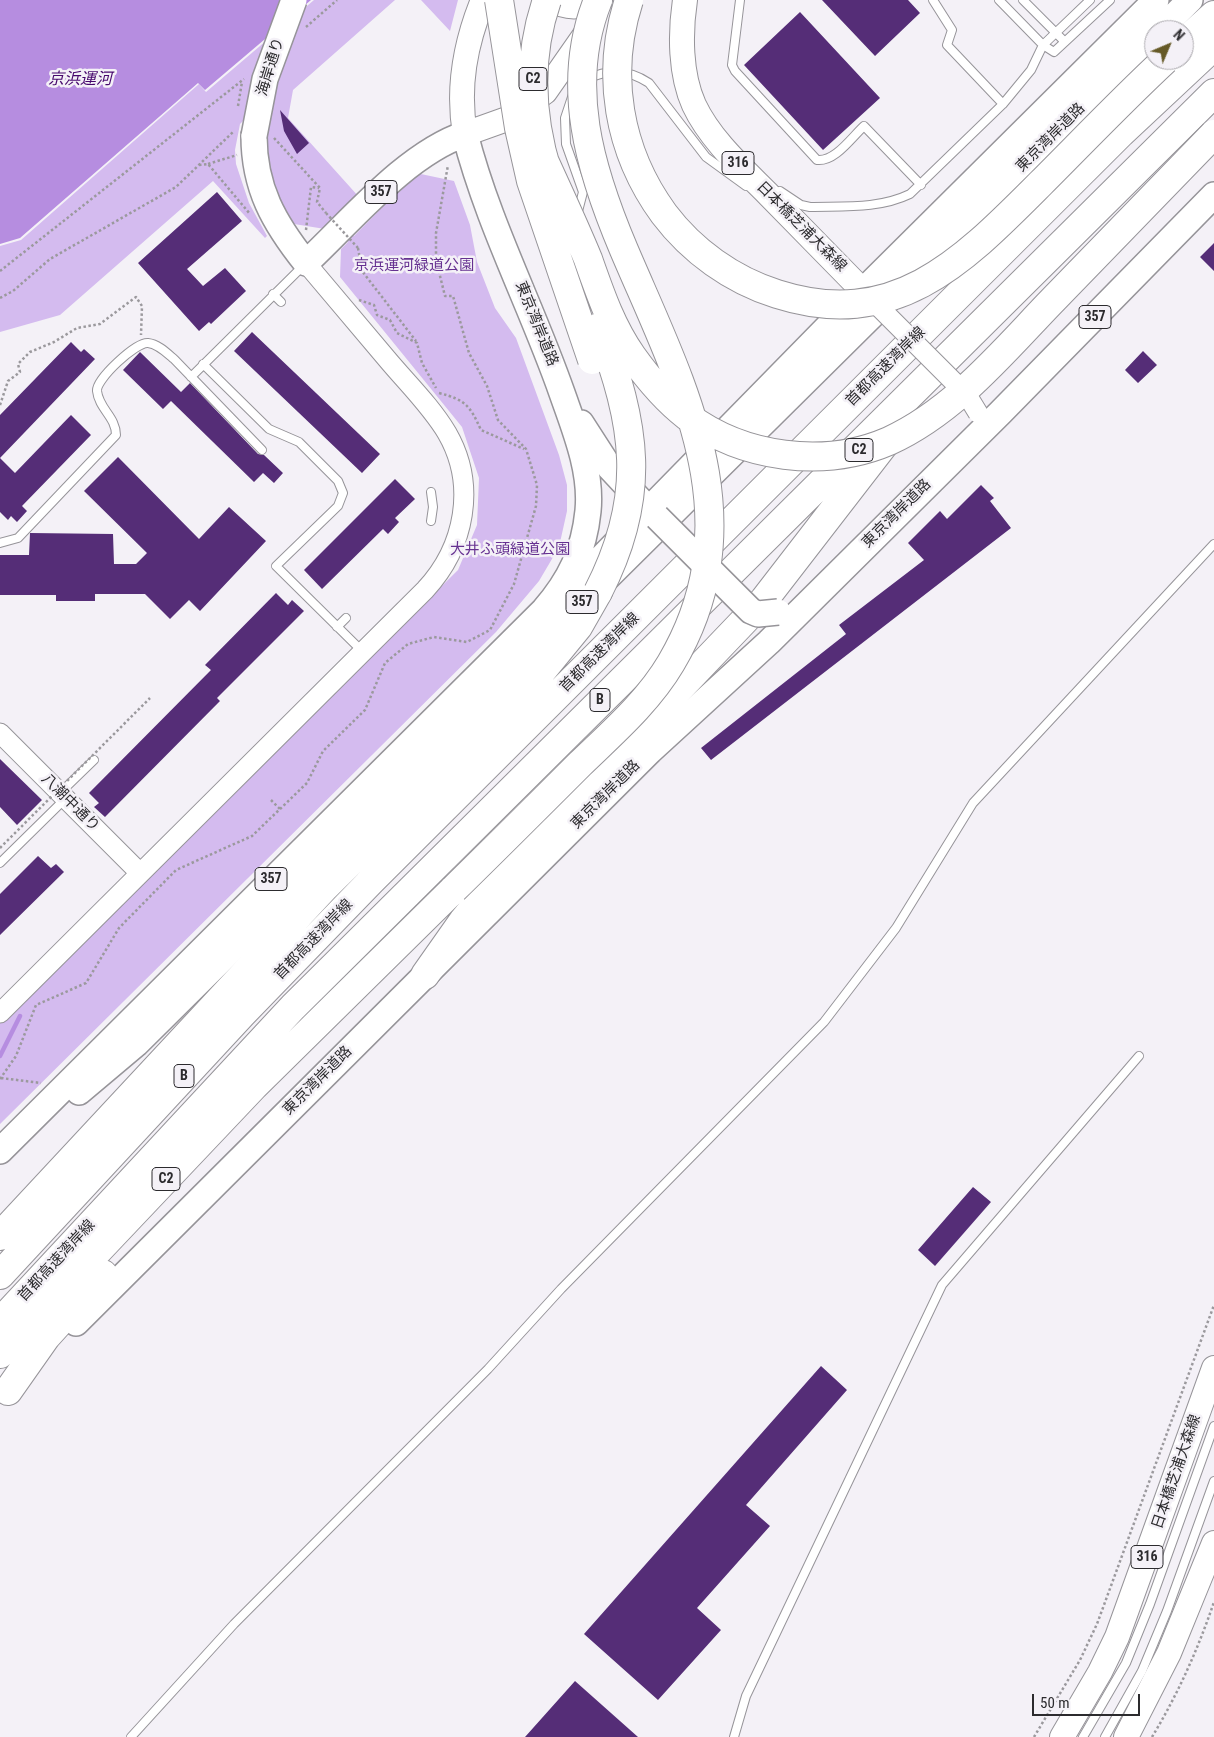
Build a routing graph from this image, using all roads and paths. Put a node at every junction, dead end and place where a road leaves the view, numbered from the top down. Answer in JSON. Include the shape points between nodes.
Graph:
{"nodes":[{"id":1,"x":294,"y":0,"type":"edge"},
{"id":2,"x":483,"y":0,"type":"edge"},
{"id":3,"x":499,"y":0,"type":"edge"},
{"id":4,"x":547,"y":0,"type":"edge"},
{"id":5,"x":553,"y":0,"type":"edge"},
{"id":6,"x":599,"y":0,"type":"edge"},
{"id":7,"x":611,"y":0,"type":"edge"},
{"id":8,"x":629,"y":0,"type":"edge"},
{"id":9,"x":685,"y":0,"type":"edge"},
{"id":10,"x":740,"y":0,"type":"edge"},
{"id":11,"x":933,"y":0,"type":"edge"},
{"id":12,"x":999,"y":0,"type":"edge"},
{"id":13,"x":1023,"y":0,"type":"edge"},
{"id":14,"x":1090,"y":0,"type":"edge"},
{"id":15,"x":1110,"y":0,"type":"edge"},
{"id":16,"x":1156,"y":0,"type":"edge"},
{"id":17,"x":1190,"y":0,"type":"edge"},
{"id":18,"x":1214,"y":16,"type":"edge"},
{"id":19,"x":1170,"y":20,"type":"edge"},
{"id":20,"x":1055,"y":32,"type":"junction"},
{"id":21,"x":1194,"y":33,"type":"edge"},
{"id":22,"x":1065,"y":42,"type":"junction"},
{"id":23,"x":1043,"y":45,"type":"junction"},
{"id":24,"x":1144,"y":46,"type":"edge"},
{"id":25,"x":1214,"y":46,"type":"edge"},
{"id":26,"x":1155,"y":70,"type":"edge"},
{"id":27,"x":1214,"y":93,"type":"edge"},
{"id":28,"x":1002,"y":104,"type":"junction"},
{"id":29,"x":237,"y":115,"type":"dead end"},
{"id":30,"x":465,"y":134,"type":"junction"},
{"id":31,"x":1214,"y":134,"type":"edge"},
{"id":32,"x":256,"y":140,"type":"junction"},
{"id":33,"x":289,"y":154,"type":"dead end"},
{"id":34,"x":543,"y":158,"type":"junction"},
{"id":35,"x":208,"y":164,"type":"junction"},
{"id":36,"x":448,"y":165,"type":"dead end"},
{"id":37,"x":197,"y":166,"type":"junction"},
{"id":38,"x":745,"y":171,"type":"junction"},
{"id":39,"x":921,"y":185,"type":"junction"},
{"id":40,"x":320,"y":188,"type":"junction"},
{"id":41,"x":1214,"y":195,"type":"edge"},
{"id":42,"x":786,"y":213,"type":"junction"},
{"id":43,"x":253,"y":217,"type":"dead end"},
{"id":44,"x":302,"y":224,"type":"dead end"},
{"id":45,"x":574,"y":226,"type":"junction"},
{"id":46,"x":306,"y":263,"type":"junction"},
{"id":47,"x":0,"y":271,"type":"edge"},
{"id":48,"x":273,"y":294,"type":"junction"},
{"id":49,"x":870,"y":297,"type":"junction"},
{"id":50,"x":0,"y":298,"type":"edge"},
{"id":51,"x":354,"y":298,"type":"dead end"},
{"id":52,"x":1006,"y":298,"type":"junction"},
{"id":53,"x":281,"y":302,"type":"dead end"},
{"id":54,"x":417,"y":343,"type":"junction"},
{"id":55,"x":141,"y":345,"type":"junction"},
{"id":56,"x":203,"y":364,"type":"junction"},
{"id":57,"x":552,"y":365,"type":"junction"},
{"id":58,"x":190,"y":376,"type":"junction"},
{"id":59,"x":0,"y":405,"type":"edge"},
{"id":60,"x":974,"y":438,"type":"junction"},
{"id":61,"x":526,"y":449,"type":"junction"},
{"id":62,"x":262,"y":450,"type":"dead end"},
{"id":63,"x":931,"y":480,"type":"junction"},
{"id":64,"x":431,"y":492,"type":"dead end"},
{"id":65,"x":653,"y":513,"type":"junction"},
{"id":66,"x":431,"y":521,"type":"dead end"},
{"id":67,"x":0,"y":543,"type":"edge"},
{"id":68,"x":1214,"y":544,"type":"edge"},
{"id":69,"x":598,"y":592,"type":"junction"},
{"id":70,"x":544,"y":610,"type":"junction"},
{"id":71,"x":346,"y":618,"type":"dead end"},
{"id":72,"x":337,"y":627,"type":"junction"},
{"id":73,"x":363,"y":652,"type":"junction"},
{"id":74,"x":150,"y":698,"type":"dead end"},
{"id":75,"x":0,"y":733,"type":"edge"},
{"id":76,"x":94,"y":760,"type":"dead end"},
{"id":77,"x":63,"y":796,"type":"junction"},
{"id":78,"x":271,"y":800,"type":"dead end"},
{"id":79,"x":280,"y":809,"type":"junction"},
{"id":80,"x":0,"y":848,"type":"edge"},
{"id":81,"x":0,"y":863,"type":"edge"},
{"id":82,"x":140,"y":873,"type":"junction"},
{"id":83,"x":426,"y":974,"type":"junction"},
{"id":84,"x":0,"y":1013,"type":"edge"},
{"id":85,"x":313,"y":1027,"type":"junction"},
{"id":86,"x":1139,"y":1056,"type":"dead end"},
{"id":87,"x":0,"y":1078,"type":"edge"},
{"id":88,"x":48,"y":1083,"type":"dead end"},
{"id":89,"x":0,"y":1150,"type":"edge"},
{"id":90,"x":0,"y":1157,"type":"edge"},
{"id":91,"x":0,"y":1236,"type":"edge"},
{"id":92,"x":0,"y":1275,"type":"edge"},
{"id":93,"x":1214,"y":1305,"type":"edge"},
{"id":94,"x":0,"y":1322,"type":"edge"},
{"id":95,"x":0,"y":1354,"type":"edge"},
{"id":96,"x":1214,"y":1368,"type":"edge"},
{"id":97,"x":4,"y":1395,"type":"edge"},
{"id":98,"x":1214,"y":1426,"type":"edge"},
{"id":99,"x":1214,"y":1481,"type":"edge"},
{"id":100,"x":1214,"y":1543,"type":"edge"},
{"id":101,"x":1214,"y":1602,"type":"edge"},
{"id":102,"x":131,"y":1737,"type":"edge"},
{"id":103,"x":734,"y":1737,"type":"edge"},
{"id":104,"x":1034,"y":1737,"type":"edge"},
{"id":105,"x":1062,"y":1737,"type":"edge"},
{"id":106,"x":1084,"y":1737,"type":"edge"},
{"id":107,"x":1105,"y":1737,"type":"edge"},
{"id":108,"x":1126,"y":1737,"type":"edge"},
{"id":109,"x":1152,"y":1737,"type":"edge"}],
"edges":[{"from":1,"to":32,"type":"highway","name":"海岸通り","bridge":true,"via":[[265,79]]},
{"from":2,"to":30,"type":"main road","via":[[464,63],[461,110]]},
{"from":3,"to":69,"type":"highway","bridge":true,"via":[[519,128],[531,181],[603,390],[619,453],[618,513]]},
{"from":4,"to":34,"type":"highway","number":"C2","bridge":true,"via":[[537,38],[533,85]]},
{"from":5,"to":6,"type":"main road","via":[[570,7]]},
{"from":6,"to":85,"type":"highway","number":"C2","bridge":true,"via":[[583,62],[586,140],[603,198],[683,390],[699,438],[711,518],[707,569],[694,616],[670,664],[619,726]]},
{"from":7,"to":30,"type":"main road","via":[[545,92],[507,118]]},
{"from":8,"to":26,"type":"highway","bridge":true,"via":[[618,43],[619,111],[632,156],[652,198],[685,237],[724,270],[767,291],[812,303],[836,305],[879,300],[919,284],[958,262]]},
{"from":9,"to":38,"type":"main road","name":"日本橋芝浦大森線","number":"316","via":[[684,60],[694,105],[713,134]]},
{"from":10,"to":39,"type":"lane","via":[[732,65],[817,160],[831,158],[864,126]]},
{"from":11,"to":28,"type":"lane","via":[[952,30],[947,45]]},
{"from":12,"to":23,"type":"lane"},
{"from":13,"to":20,"type":"lane"},
{"from":14,"to":20,"type":"lane"},
{"from":15,"to":22,"type":"lane"},
{"from":16,"to":49,"type":"highway","number":"357"},
{"from":17,"to":19,"type":"highway"},
{"from":18,"to":21,"type":"highway"},
{"from":20,"to":22,"type":"lane"},
{"from":20,"to":23,"type":"lane"},
{"from":22,"to":23,"type":"lane","via":[[1054,52]]},
{"from":23,"to":28,"type":"lane","via":[[1030,70]]},
{"from":24,"to":90,"type":"highway","name":"東京湾岸道路","number":"357","via":[[136,1044]]},
{"from":25,"to":92,"type":"highway","name":"首都高速湾岸線","number":"B","via":[[1121,133],[371,881]]},
{"from":27,"to":52,"type":"highway","name":"首都高速湾岸線","number":"B"},
{"from":28,"to":39,"type":"lane"},
{"from":29,"to":47,"type":"path","via":[[242,80]]},
{"from":30,"to":46,"type":"highway","number":"357","via":[[441,143],[410,164]]},
{"from":30,"to":57,"type":"highway","name":"東京湾岸道路","number":"357","via":[[475,171]]},
{"from":31,"to":45,"type":"highway","number":"C2","bridge":true,"via":[[1005,350],[960,392],[927,419],[888,441],[843,454],[803,456],[764,452],[723,438],[686,415],[643,370],[619,336]]},
{"from":32,"to":35,"type":"path"},
{"from":32,"to":37,"type":"path","via":[[234,132]]},
{"from":32,"to":46,"type":"highway","name":"海岸通り","via":[[254,158],[263,193],[272,214]]},
{"from":33,"to":40,"type":"path"},
{"from":34,"to":45,"type":"highway","number":"C2","bridge":true},
{"from":34,"to":69,"type":"highway","number":"C2","bridge":true,"via":[[621,388],[630,431],[632,475],[626,517],[614,559]]},
{"from":35,"to":37,"type":"path"},
{"from":35,"to":43,"type":"path"},
{"from":36,"to":61,"type":"path","via":[[436,233],[436,260],[445,296],[453,296],[469,353],[487,386],[498,420]]},
{"from":37,"to":50,"type":"path","via":[[176,186],[50,259],[13,292]]},
{"from":38,"to":39,"type":"lane","via":[[765,180],[801,205],[810,207],[876,205],[895,201]]},
{"from":38,"to":42,"type":"main road","name":"日本橋芝浦大森線","number":"316"},
{"from":40,"to":44,"type":"path","via":[[311,187],[306,230]]},
{"from":40,"to":54,"type":"path","bridge":true,"via":[[318,202],[358,248],[362,271]]},
{"from":41,"to":60,"type":"highway","name":"東京湾岸道路","number":"357"},
{"from":42,"to":45,"type":"lane","bridge":true,"via":[[710,161],[649,82],[637,75],[610,71],[599,73],[576,90],[565,118],[566,144],[582,192]]},
{"from":42,"to":49,"type":"main road","name":"日本橋芝浦大森線","number":"316"},
{"from":46,"to":48,"type":"lane"},
{"from":46,"to":73,"type":"street","via":[[438,419],[453,446],[462,474],[463,516],[450,556],[433,582]]},
{"from":48,"to":53,"type":"lane"},
{"from":48,"to":56,"type":"lane"},
{"from":49,"to":60,"type":"street","bridge":true,"via":[[967,395],[978,412]]},
{"from":49,"to":65,"type":"highway","number":"357"},
{"from":51,"to":54,"type":"path","via":[[374,305],[378,315],[390,320],[396,334]]},
{"from":52,"to":83,"type":"highway","via":[[865,467],[834,512],[764,600],[503,873],[463,920]]},
{"from":52,"to":94,"type":"highway","name":"首都高速湾岸線","number":"B","via":[[292,1007]]},
{"from":54,"to":61,"type":"path","via":[[422,363],[438,392],[455,397],[471,409],[481,430]]},
{"from":55,"to":58,"type":"lane","via":[[148,343],[159,347]]},
{"from":55,"to":59,"type":"path","via":[[142,306],[136,297],[100,324],[78,328],[30,352],[18,364],[20,372],[8,381]]},
{"from":55,"to":67,"type":"lane","via":[[137,345],[100,380],[97,390],[103,409],[116,427],[116,435],[18,538]]},
{"from":56,"to":58,"type":"lane"},
{"from":56,"to":72,"type":"lane","via":[[269,430],[297,441],[338,481],[343,493],[338,506],[276,566]]},
{"from":57,"to":65,"type":"highway","via":[[578,419],[610,468]]},
{"from":57,"to":70,"type":"highway","name":"東京湾岸道路","number":"357","via":[[578,436],[587,483],[588,510],[579,554],[571,574]]},
{"from":58,"to":62,"type":"lane"},
{"from":60,"to":63,"type":"highway","name":"東京湾岸道路","number":"357"},
{"from":61,"to":79,"type":"path","via":[[537,485],[536,506],[514,584],[490,630],[467,642],[434,637],[408,644],[385,663],[365,710],[323,751],[307,783]]},
{"from":63,"to":65,"type":"highway","bridge":true,"via":[[876,521],[787,608],[778,612],[758,614],[752,611]]},
{"from":63,"to":83,"type":"highway","name":"東京湾岸道路","number":"357","via":[[768,642],[650,751]]},
{"from":64,"to":66,"type":"lane"},
{"from":65,"to":70,"type":"highway","number":"357","via":[[565,595]]},
{"from":68,"to":102,"type":"lane","via":[[972,803],[896,928],[824,1022],[561,1289],[488,1369],[234,1624]]},
{"from":69,"to":91,"type":"highway","via":[[578,627],[550,663],[318,894]]},
{"from":70,"to":89,"type":"highway","name":"東京湾岸道路","number":"357"},
{"from":71,"to":72,"type":"lane"},
{"from":72,"to":73,"type":"lane"},
{"from":73,"to":82,"type":"street"},
{"from":74,"to":80,"type":"path","bridge":true},
{"from":75,"to":77,"type":"street","name":"八潮中通り"},
{"from":76,"to":77,"type":"lane"},
{"from":77,"to":81,"type":"lane"},
{"from":77,"to":82,"type":"street","name":"八潮中通り"},
{"from":78,"to":79,"type":"path"},
{"from":79,"to":87,"type":"path","via":[[252,836],[176,870],[120,928],[86,984],[36,1005],[16,1056]]},
{"from":82,"to":84,"type":"street"},
{"from":83,"to":97,"type":"highway","name":"東京湾岸道路","number":"357"},
{"from":85,"to":95,"type":"highway","number":"C2"},
{"from":85,"to":97,"type":"highway","via":[[245,1116],[46,1337]]},
{"from":86,"to":103,"type":"lane","via":[[942,1285],[746,1696]]},
{"from":87,"to":88,"type":"path"},
{"from":93,"to":104,"type":"path","via":[[1097,1624],[1080,1660]]},
{"from":96,"to":105,"type":"main road","name":"日本橋芝浦大森線","number":"316","via":[[1117,1637]]},
{"from":98,"to":106,"type":"lane","via":[[1126,1663]]},
{"from":99,"to":107,"type":"lane","via":[[1142,1671]]},
{"from":100,"to":108,"type":"main road","via":[[1169,1653]]},
{"from":101,"to":109,"type":"path","via":[[1171,1706]]}]}
